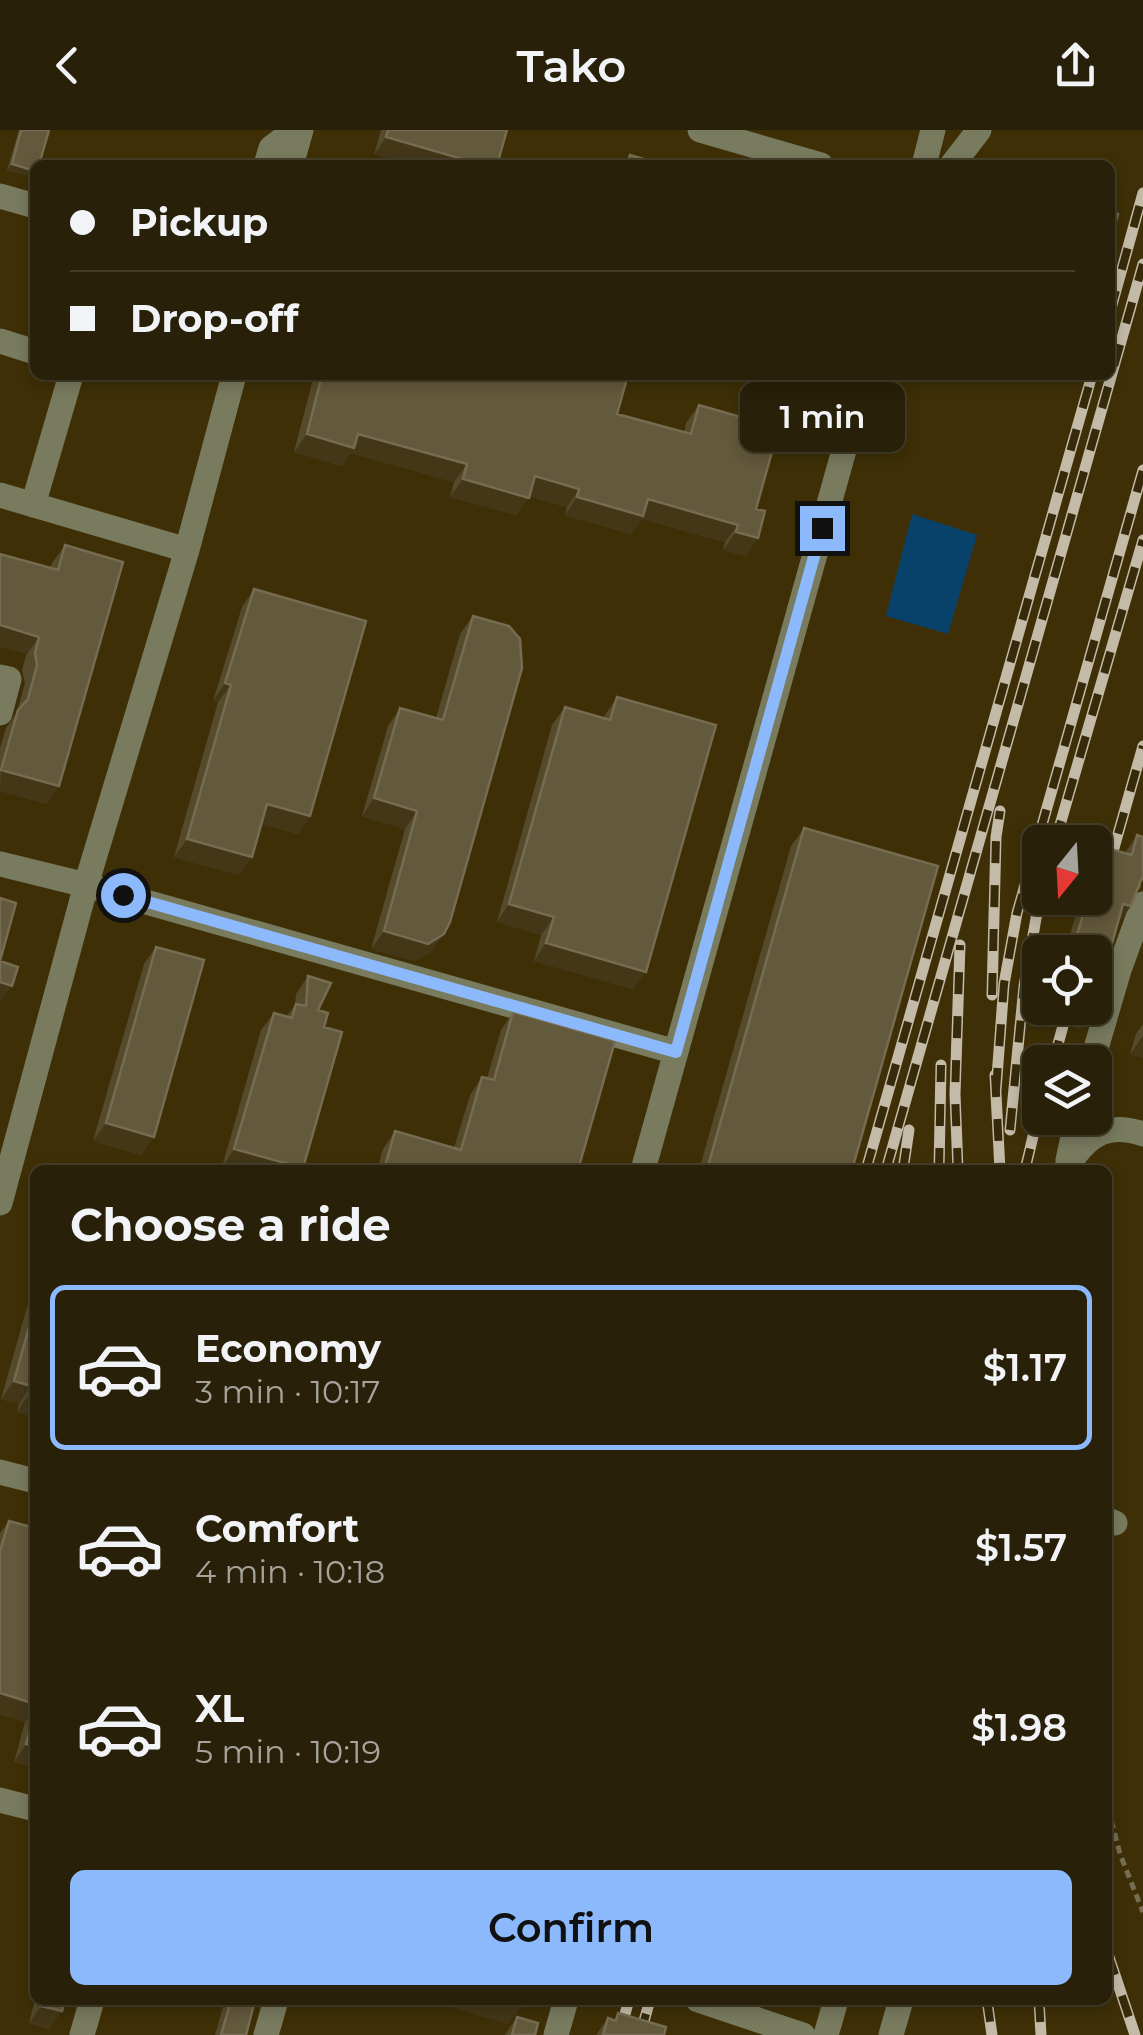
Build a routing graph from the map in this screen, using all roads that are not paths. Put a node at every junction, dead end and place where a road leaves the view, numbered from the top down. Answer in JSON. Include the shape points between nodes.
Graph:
{"nodes":[{"id":1,"x":298,"y":130,"type":"edge"},
{"id":2,"x":700,"y":130,"type":"edge"},
{"id":3,"x":933,"y":130,"type":"edge"},
{"id":4,"x":979,"y":130,"type":"edge"},
{"id":5,"x":786,"y":142,"type":"edge"},
{"id":6,"x":267,"y":160,"type":"edge"},
{"id":7,"x":292,"y":160,"type":"edge"},
{"id":8,"x":813,"y":160,"type":"edge"},
{"id":9,"x":925,"y":160,"type":"edge"},
{"id":10,"x":956,"y":160,"type":"edge"},
{"id":11,"x":0,"y":196,"type":"edge"},
{"id":12,"x":30,"y":205,"type":"edge"},
{"id":13,"x":0,"y":342,"type":"edge"},
{"id":14,"x":30,"y":351,"type":"edge"},
{"id":15,"x":70,"y":380,"type":"edge"},
{"id":16,"x":233,"y":380,"type":"edge"},
{"id":17,"x":864,"y":380,"type":"edge"},
{"id":18,"x":0,"y":495,"type":"edge"},
{"id":19,"x":33,"y":505,"type":"junction"},
{"id":20,"x":187,"y":550,"type":"junction"},
{"id":21,"x":0,"y":677,"type":"edge"},
{"id":22,"x":0,"y":712,"type":"edge"},
{"id":23,"x":0,"y":864,"type":"edge"},
{"id":24,"x":86,"y":885,"type":"junction"},
{"id":25,"x":1143,"y":904,"type":"edge"},
{"id":26,"x":1097,"y":1045,"type":"edge"},
{"id":27,"x":676,"y":1052,"type":"junction"},
{"id":28,"x":1143,"y":1134,"type":"edge"},
{"id":29,"x":1074,"y":1135,"type":"edge"},
{"id":30,"x":644,"y":1165,"type":"edge"},
{"id":31,"x":1067,"y":1165,"type":"edge"},
{"id":32,"x":1068,"y":1165,"type":"edge"},
{"id":33,"x":4,"y":1171,"type":"edge"},
{"id":34,"x":30,"y":1179,"type":"edge"},
{"id":35,"x":0,"y":1203,"type":"edge"},
{"id":36,"x":0,"y":1472,"type":"edge"},
{"id":37,"x":30,"y":1480,"type":"edge"},
{"id":38,"x":0,"y":1800,"type":"edge"},
{"id":39,"x":30,"y":1808,"type":"edge"},
{"id":40,"x":91,"y":2005,"type":"edge"},
{"id":41,"x":275,"y":2005,"type":"edge"},
{"id":42,"x":565,"y":2005,"type":"edge"},
{"id":43,"x":718,"y":2005,"type":"edge"},
{"id":44,"x":835,"y":2005,"type":"edge"},
{"id":45,"x":900,"y":2005,"type":"edge"},
{"id":46,"x":82,"y":2035,"type":"edge"},
{"id":47,"x":266,"y":2035,"type":"edge"},
{"id":48,"x":556,"y":2035,"type":"edge"},
{"id":49,"x":803,"y":2035,"type":"edge"},
{"id":50,"x":826,"y":2035,"type":"edge"},
{"id":51,"x":892,"y":2035,"type":"edge"}],
"edges":[{"from":1,"to":6,"type":"lane","via":[[271,148]]},
{"from":1,"to":7,"type":"lane"},
{"from":2,"to":5,"type":"lane"},
{"from":3,"to":9,"type":"lane"},
{"from":4,"to":10,"type":"lane"},
{"from":5,"to":8,"type":"lane"},
{"from":11,"to":12,"type":"lane"},
{"from":13,"to":14,"type":"lane"},
{"from":15,"to":19,"type":"lane"},
{"from":16,"to":20,"type":"lane"},
{"from":17,"to":27,"type":"lane"},
{"from":18,"to":19,"type":"lane"},
{"from":19,"to":20,"type":"lane"},
{"from":20,"to":24,"type":"lane"},
{"from":21,"to":22,"type":"lane","via":[[9,679]]},
{"from":23,"to":24,"type":"lane"},
{"from":24,"to":27,"type":"lane"},
{"from":24,"to":33,"type":"lane"},
{"from":25,"to":26,"type":"lane"},
{"from":27,"to":30,"type":"lane"},
{"from":28,"to":32,"type":"lane","via":[[1103,1131],[1080,1146]]},
{"from":29,"to":31,"type":"lane"},
{"from":33,"to":34,"type":"lane"},
{"from":33,"to":35,"type":"lane"},
{"from":36,"to":37,"type":"lane"},
{"from":38,"to":39,"type":"lane"},
{"from":40,"to":46,"type":"lane"},
{"from":41,"to":47,"type":"lane"},
{"from":42,"to":48,"type":"lane"},
{"from":43,"to":49,"type":"lane"},
{"from":44,"to":50,"type":"lane"},
{"from":45,"to":51,"type":"lane"}]}
